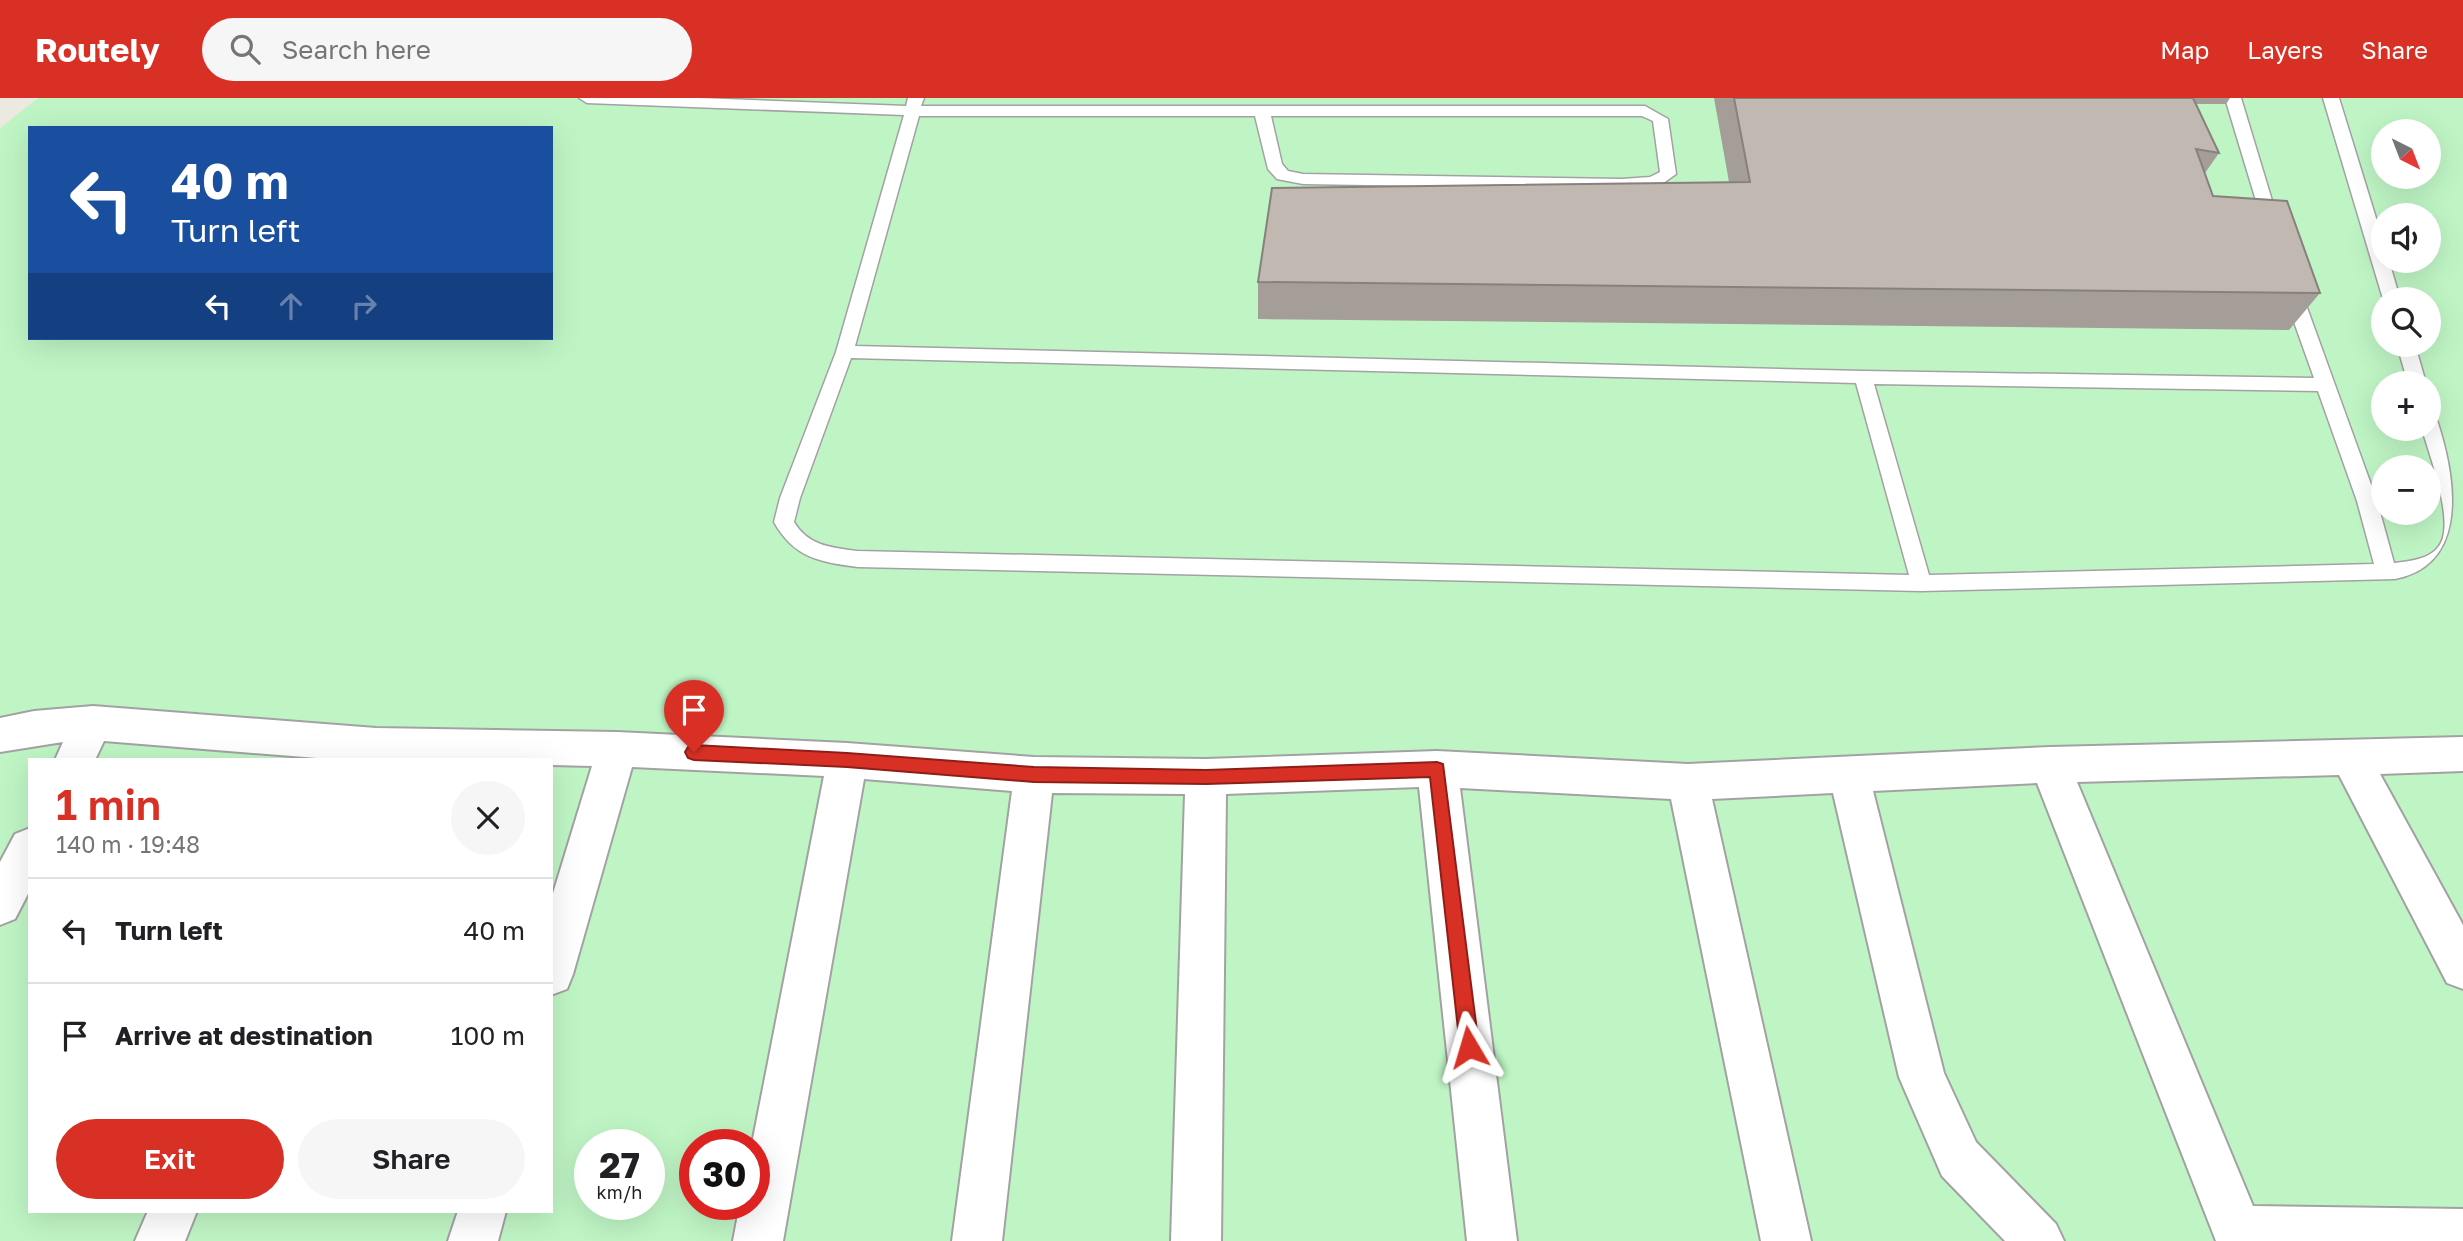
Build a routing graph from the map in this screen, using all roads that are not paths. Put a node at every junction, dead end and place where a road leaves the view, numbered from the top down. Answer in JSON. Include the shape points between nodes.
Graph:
{"nodes":[{"id":1,"x":587,"y":98,"type":"edge"},
{"id":2,"x":2232,"y":98,"type":"edge"},
{"id":3,"x":2331,"y":98,"type":"edge"},
{"id":4,"x":914,"y":104,"type":"edge"},
{"id":5,"x":1224,"y":104,"type":"edge"},
{"id":6,"x":1262,"y":111,"type":"junction"},
{"id":7,"x":2277,"y":243,"type":"edge"},
{"id":8,"x":2285,"y":270,"type":"edge"},
{"id":9,"x":2388,"y":287,"type":"edge"},
{"id":10,"x":845,"y":352,"type":"junction"},
{"id":11,"x":1863,"y":377,"type":"junction"},
{"id":12,"x":2324,"y":385,"type":"junction"},
{"id":13,"x":2434,"y":441,"type":"edge"},
{"id":14,"x":2456,"y":548,"type":"edge"},
{"id":15,"x":2386,"y":572,"type":"junction"},
{"id":16,"x":1921,"y":583,"type":"junction"},
{"id":17,"x":93,"y":723,"type":"junction"},
{"id":18,"x":0,"y":736,"type":"edge"},
{"id":19,"x":617,"y":749,"type":"junction"},
{"id":20,"x":373,"y":752,"type":"edge"},
{"id":21,"x":2463,"y":754,"type":"edge"},
{"id":22,"x":76,"y":758,"type":"edge"},
{"id":23,"x":2351,"y":759,"type":"junction"},
{"id":24,"x":847,"y":760,"type":"junction"},
{"id":25,"x":2050,"y":765,"type":"junction"},
{"id":26,"x":1437,"y":769,"type":"junction"},
{"id":27,"x":1034,"y":775,"type":"junction"},
{"id":28,"x":1849,"y":776,"type":"junction"},
{"id":29,"x":1206,"y":777,"type":"junction"},
{"id":30,"x":1688,"y":782,"type":"junction"},
{"id":31,"x":28,"y":851,"type":"edge"},
{"id":32,"x":0,"y":905,"type":"edge"},
{"id":33,"x":553,"y":967,"type":"edge"},
{"id":34,"x":2463,"y":968,"type":"edge"},
{"id":35,"x":172,"y":1213,"type":"edge"},
{"id":36,"x":481,"y":1213,"type":"edge"},
{"id":37,"x":2463,"y":1234,"type":"edge"},
{"id":38,"x":2239,"y":1236,"type":"edge"},
{"id":39,"x":160,"y":1241,"type":"edge"},
{"id":40,"x":473,"y":1241,"type":"edge"},
{"id":41,"x":758,"y":1241,"type":"edge"},
{"id":42,"x":977,"y":1241,"type":"edge"},
{"id":43,"x":1196,"y":1241,"type":"edge"},
{"id":44,"x":1492,"y":1241,"type":"edge"},
{"id":45,"x":1786,"y":1241,"type":"edge"},
{"id":46,"x":2039,"y":1241,"type":"edge"}],
"edges":[{"from":1,"to":4,"type":"lane"},
{"from":2,"to":7,"type":"lane"},
{"from":3,"to":9,"type":"lane"},
{"from":4,"to":5,"type":"lane"},
{"from":4,"to":10,"type":"lane"},
{"from":5,"to":6,"type":"lane"},
{"from":6,"to":6,"type":"lane","via":[[1645,111],[1660,119],[1668,174],[1653,182],[1622,184],[1303,179],[1283,175],[1274,166]]},
{"from":8,"to":12,"type":"lane"},
{"from":10,"to":11,"type":"lane"},
{"from":10,"to":16,"type":"lane","via":[[784,522],[794,538],[822,555]]},
{"from":11,"to":12,"type":"lane"},
{"from":11,"to":16,"type":"lane"},
{"from":12,"to":15,"type":"lane","via":[[2358,469]]},
{"from":13,"to":14,"type":"lane","via":[[2447,483]]},
{"from":14,"to":15,"type":"lane","via":[[2436,561]]},
{"from":15,"to":16,"type":"lane"},
{"from":17,"to":18,"type":"street","via":[[34,727]]},
{"from":17,"to":20,"type":"street"},
{"from":17,"to":22,"type":"street"},
{"from":19,"to":20,"type":"street"},
{"from":19,"to":24,"type":"street"},
{"from":19,"to":33,"type":"street"},
{"from":21,"to":23,"type":"street"},
{"from":23,"to":25,"type":"street"},
{"from":23,"to":34,"type":"street"},
{"from":24,"to":27,"type":"street"},
{"from":24,"to":41,"type":"street"},
{"from":25,"to":28,"type":"street"},
{"from":25,"to":38,"type":"street"},
{"from":26,"to":29,"type":"street"},
{"from":26,"to":30,"type":"street"},
{"from":26,"to":44,"type":"street"},
{"from":27,"to":29,"type":"street"},
{"from":27,"to":42,"type":"street"},
{"from":28,"to":30,"type":"street"},
{"from":28,"to":46,"type":"street","via":[[1922,1077],[1959,1159]]},
{"from":29,"to":43,"type":"street"},
{"from":30,"to":45,"type":"street"},
{"from":31,"to":32,"type":"street"},
{"from":35,"to":39,"type":"street"},
{"from":36,"to":40,"type":"street"},
{"from":37,"to":38,"type":"street"}]}
